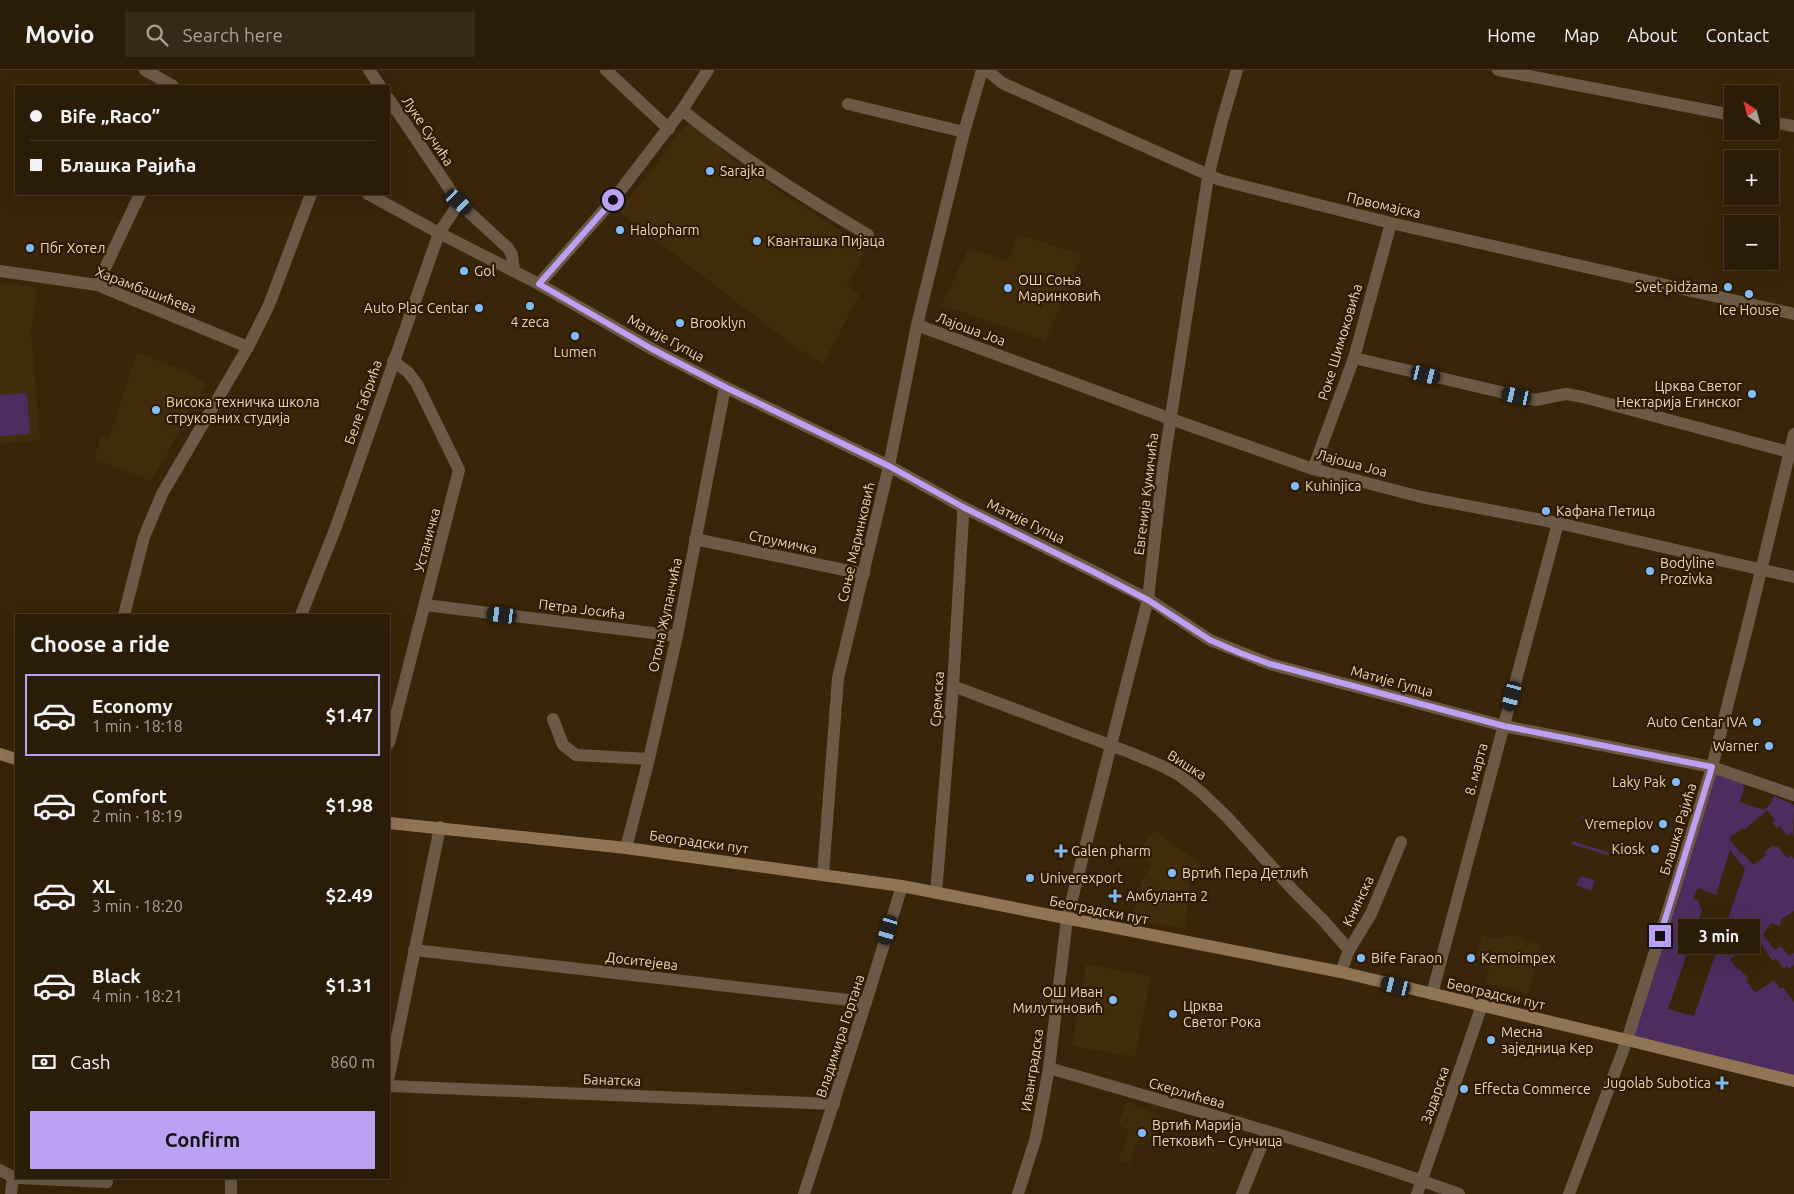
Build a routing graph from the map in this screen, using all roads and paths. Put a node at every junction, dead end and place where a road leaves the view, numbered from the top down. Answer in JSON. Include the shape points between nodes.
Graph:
{"nodes":[{"id":1,"x":145,"y":70,"type":"edge"},
{"id":2,"x":369,"y":70,"type":"edge"},
{"id":3,"x":606,"y":70,"type":"edge"},
{"id":4,"x":708,"y":70,"type":"edge"},
{"id":5,"x":982,"y":70,"type":"edge"},
{"id":6,"x":987,"y":70,"type":"edge"},
{"id":7,"x":1237,"y":70,"type":"edge"},
{"id":8,"x":1498,"y":70,"type":"edge"},
{"id":9,"x":170,"y":85,"type":"edge"},
{"id":10,"x":379,"y":85,"type":"edge"},
{"id":11,"x":390,"y":100,"type":"edge"},
{"id":12,"x":848,"y":104,"type":"dead end"},
{"id":13,"x":682,"y":110,"type":"junction"},
{"id":14,"x":1724,"y":113,"type":"edge"},
{"id":15,"x":1779,"y":124,"type":"edge"},
{"id":16,"x":1794,"y":126,"type":"edge"},
{"id":17,"x":669,"y":129,"type":"junction"},
{"id":18,"x":964,"y":132,"type":"junction"},
{"id":19,"x":1208,"y":176,"type":"junction"},
{"id":20,"x":140,"y":195,"type":"edge"},
{"id":21,"x":311,"y":195,"type":"edge"},
{"id":22,"x":370,"y":195,"type":"edge"},
{"id":23,"x":459,"y":202,"type":"junction"},
{"id":24,"x":1391,"y":223,"type":"junction"},
{"id":25,"x":439,"y":233,"type":"junction"},
{"id":26,"x":868,"y":235,"type":"dead end"},
{"id":27,"x":0,"y":270,"type":"edge"},
{"id":28,"x":514,"y":271,"type":"junction"},
{"id":29,"x":539,"y":284,"type":"junction"},
{"id":30,"x":97,"y":285,"type":"junction"},
{"id":31,"x":1794,"y":314,"type":"edge"},
{"id":32,"x":917,"y":325,"type":"junction"},
{"id":33,"x":248,"y":347,"type":"junction"},
{"id":34,"x":1354,"y":358,"type":"junction"},
{"id":35,"x":393,"y":362,"type":"junction"},
{"id":36,"x":725,"y":387,"type":"junction"},
{"id":37,"x":1171,"y":420,"type":"junction"},
{"id":38,"x":1794,"y":434,"type":"edge"},
{"id":39,"x":1789,"y":452,"type":"junction"},
{"id":40,"x":889,"y":466,"type":"junction"},
{"id":41,"x":1313,"y":469,"type":"junction"},
{"id":42,"x":963,"y":507,"type":"junction"},
{"id":43,"x":1558,"y":523,"type":"junction"},
{"id":44,"x":695,"y":540,"type":"junction"},
{"id":45,"x":1762,"y":570,"type":"junction"},
{"id":46,"x":864,"y":574,"type":"junction"},
{"id":47,"x":1794,"y":577,"type":"edge"},
{"id":48,"x":1148,"y":600,"type":"junction"},
{"id":49,"x":425,"y":605,"type":"junction"},
{"id":50,"x":124,"y":614,"type":"edge"},
{"id":51,"x":301,"y":614,"type":"edge"},
{"id":52,"x":676,"y":636,"type":"junction"},
{"id":53,"x":953,"y":686,"type":"junction"},
{"id":54,"x":553,"y":719,"type":"dead end"},
{"id":55,"x":1504,"y":726,"type":"junction"},
{"id":56,"x":390,"y":739,"type":"edge"},
{"id":57,"x":1112,"y":746,"type":"junction"},
{"id":58,"x":0,"y":754,"type":"edge"},
{"id":59,"x":15,"y":759,"type":"edge"},
{"id":60,"x":649,"y":759,"type":"junction"},
{"id":61,"x":1712,"y":767,"type":"junction"},
{"id":62,"x":1794,"y":795,"type":"edge"},
{"id":63,"x":390,"y":823,"type":"edge"},
{"id":64,"x":440,"y":827,"type":"junction"},
{"id":65,"x":1401,"y":842,"type":"dead end"},
{"id":66,"x":626,"y":848,"type":"junction"},
{"id":67,"x":823,"y":874,"type":"junction"},
{"id":68,"x":902,"y":886,"type":"junction"},
{"id":69,"x":936,"y":893,"type":"junction"},
{"id":70,"x":1067,"y":919,"type":"junction"},
{"id":71,"x":414,"y":950,"type":"junction"},
{"id":72,"x":1349,"y":950,"type":"junction"},
{"id":73,"x":1342,"y":972,"type":"junction"},
{"id":74,"x":1432,"y":994,"type":"junction"},
{"id":75,"x":866,"y":1002,"type":"junction"},
{"id":76,"x":1482,"y":1005,"type":"junction"},
{"id":77,"x":1627,"y":1040,"type":"junction"},
{"id":78,"x":1049,"y":1068,"type":"junction"},
{"id":79,"x":390,"y":1071,"type":"edge"},
{"id":80,"x":1794,"y":1081,"type":"edge"},
{"id":81,"x":390,"y":1086,"type":"edge"},
{"id":82,"x":834,"y":1104,"type":"junction"},
{"id":83,"x":1267,"y":1132,"type":"junction"},
{"id":84,"x":0,"y":1170,"type":"edge"},
{"id":85,"x":15,"y":1177,"type":"edge"},
{"id":86,"x":38,"y":1179,"type":"edge"},
{"id":87,"x":231,"y":1179,"type":"edge"},
{"id":88,"x":1422,"y":1180,"type":"junction"},
{"id":89,"x":108,"y":1185,"type":"edge"},
{"id":90,"x":11,"y":1194,"type":"edge"},
{"id":91,"x":231,"y":1194,"type":"edge"},
{"id":92,"x":804,"y":1194,"type":"edge"},
{"id":93,"x":1018,"y":1194,"type":"edge"},
{"id":94,"x":1242,"y":1194,"type":"edge"},
{"id":95,"x":1417,"y":1194,"type":"edge"},
{"id":96,"x":1459,"y":1194,"type":"edge"},
{"id":97,"x":1569,"y":1194,"type":"edge"}],
"edges":[{"from":1,"to":9,"type":"street"},
{"from":2,"to":10,"type":"street"},
{"from":3,"to":17,"type":"street"},
{"from":4,"to":13,"type":"street"},
{"from":5,"to":18,"type":"street","name":"Соње Маринковић"},
{"from":6,"to":19,"type":"street","name":"Првомајска","via":[[1002,83]]},
{"from":7,"to":19,"type":"street","name":"Евгенија Кумичића"},
{"from":8,"to":14,"type":"street"},
{"from":11,"to":23,"type":"street","name":"Луке Сучића"},
{"from":12,"to":18,"type":"street"},
{"from":13,"to":17,"type":"street"},
{"from":13,"to":26,"type":"street","via":[[759,166]]},
{"from":15,"to":16,"type":"street"},
{"from":17,"to":29,"type":"street","via":[[613,200]]},
{"from":18,"to":32,"type":"street","name":"Соње Маринковић"},
{"from":19,"to":24,"type":"street","name":"Првомајска"},
{"from":19,"to":37,"type":"street","name":"Евгенија Кумичића"},
{"from":20,"to":30,"type":"street"},
{"from":21,"to":33,"type":"street","via":[[269,304]]},
{"from":22,"to":25,"type":"street","name":"Матије Гупца"},
{"from":23,"to":25,"type":"street","name":"Беле Габрића"},
{"from":23,"to":28,"type":"street","name":"Луке Сучића","via":[[508,248]]},
{"from":24,"to":31,"type":"street","name":"Првомајска"},
{"from":24,"to":34,"type":"street","name":"Роке Шимоковића"},
{"from":25,"to":28,"type":"street","name":"Матије Гупца"},
{"from":25,"to":35,"type":"street","name":"Беле Габрића"},
{"from":27,"to":30,"type":"street","name":"Харамбашићева"},
{"from":28,"to":29,"type":"street","name":"Матије Гупца"},
{"from":29,"to":36,"type":"street","name":"Матије Гупца"},
{"from":30,"to":33,"type":"street","name":"Харамбашићева"},
{"from":32,"to":37,"type":"street","name":"Лајоша Јоа"},
{"from":32,"to":40,"type":"street","name":"Соње Маринковић"},
{"from":33,"to":50,"type":"street","via":[[162,494],[144,537]]},
{"from":34,"to":39,"type":"street","via":[[1535,400],[1566,394],[1583,397]]},
{"from":34,"to":41,"type":"street","name":"Роке Шимоковића"},
{"from":35,"to":49,"type":"street","name":"Устаничка","via":[[408,372],[417,384],[459,470]]},
{"from":35,"to":51,"type":"street","name":"Беле Габрића","via":[[336,527]]},
{"from":36,"to":40,"type":"street","name":"Матије Гупца"},
{"from":36,"to":44,"type":"street","name":"Отона Жупанчића"},
{"from":37,"to":41,"type":"street","name":"Лајоша Јоа"},
{"from":37,"to":48,"type":"street","name":"Евгенија Кумичића"},
{"from":38,"to":39,"type":"street","name":"Блашка Рајића"},
{"from":39,"to":45,"type":"street","name":"Блашка Рајића"},
{"from":40,"to":42,"type":"street","name":"Матије Гупца"},
{"from":40,"to":46,"type":"street","name":"Соње Маринковић"},
{"from":41,"to":43,"type":"street","name":"Лајоша Јоа","via":[[1421,497]]},
{"from":42,"to":48,"type":"street","name":"Матије Гупца"},
{"from":42,"to":53,"type":"street","name":"Сремска"},
{"from":43,"to":45,"type":"street","name":"Лајоша Јоа"},
{"from":43,"to":55,"type":"street","name":"8. марта"},
{"from":44,"to":46,"type":"street","name":"Струмичка"},
{"from":44,"to":52,"type":"street","name":"Отона Жупанчића"},
{"from":45,"to":47,"type":"street","name":"Лајоша Јоа"},
{"from":45,"to":61,"type":"street","name":"Блашка Рајића"},
{"from":46,"to":67,"type":"street","name":"Соње Маринковић","via":[[838,678]]},
{"from":48,"to":55,"type":"street","name":"Матије Гупца","via":[[1210,640],[1270,664]]},
{"from":48,"to":57,"type":"street","name":"Евгенија Кумичића"},
{"from":49,"to":52,"type":"street","name":"Петра Јосића"},
{"from":49,"to":56,"type":"street","name":"Устаничка"},
{"from":52,"to":60,"type":"street","name":"Отона Жупанчића"},
{"from":53,"to":57,"type":"street","name":"Вишка"},
{"from":53,"to":69,"type":"street","name":"Сремска"},
{"from":54,"to":60,"type":"street","via":[[563,745],[576,755]]},
{"from":55,"to":61,"type":"street","name":"Матије Гупца"},
{"from":55,"to":74,"type":"street","name":"8. марта"},
{"from":57,"to":70,"type":"street","name":"Евгенија Кумичића"},
{"from":57,"to":72,"type":"street","name":"Вишка","via":[[1160,765],[1201,792]]},
{"from":58,"to":59,"type":"main road"},
{"from":60,"to":66,"type":"street","name":"Отона Жупанчића"},
{"from":61,"to":62,"type":"street","name":"Матије Гупца"},
{"from":61,"to":77,"type":"street","name":"Блашка Рајића"},
{"from":63,"to":64,"type":"main road","name":"Београдски пут"},
{"from":64,"to":66,"type":"main road","name":"Београдски пут"},
{"from":64,"to":71,"type":"street"},
{"from":65,"to":72,"type":"street","name":"Книнска","via":[[1370,914]]},
{"from":66,"to":67,"type":"main road","name":"Београдски пут"},
{"from":67,"to":68,"type":"main road","name":"Београдски пут"},
{"from":68,"to":69,"type":"main road","name":"Београдски пут"},
{"from":68,"to":75,"type":"street","name":"Владимира Гортана"},
{"from":69,"to":70,"type":"main road","name":"Београдски пут"},
{"from":70,"to":73,"type":"main road","name":"Београдски пут"},
{"from":70,"to":78,"type":"street","name":"Иванградска"},
{"from":71,"to":75,"type":"street","name":"Доситејева"},
{"from":71,"to":79,"type":"street"},
{"from":72,"to":73,"type":"street","name":"Книнска"},
{"from":73,"to":74,"type":"main road","name":"Београдски пут"},
{"from":74,"to":76,"type":"main road","name":"Београдски пут"},
{"from":75,"to":82,"type":"street","name":"Владимира Гортана"},
{"from":76,"to":77,"type":"main road","name":"Београдски пут"},
{"from":76,"to":88,"type":"street","name":"Задарска"},
{"from":77,"to":80,"type":"main road","name":"Београдски пут"},
{"from":77,"to":97,"type":"street","name":"Блашка Рајића"},
{"from":78,"to":83,"type":"street","name":"Скерлићева"},
{"from":78,"to":93,"type":"street","name":"Иванградска","via":[[1036,1137]]},
{"from":81,"to":82,"type":"street","name":"Банатска"},
{"from":82,"to":92,"type":"street","name":"Владимира Гортана"},
{"from":83,"to":88,"type":"street","name":"Скерлићева"},
{"from":83,"to":94,"type":"street"},
{"from":84,"to":85,"type":"street"},
{"from":85,"to":90,"type":"street"},
{"from":86,"to":89,"type":"street"},
{"from":87,"to":91,"type":"street"},
{"from":88,"to":95,"type":"street","name":"Задарска"},
{"from":88,"to":96,"type":"street","name":"Скерлићева"}]}
